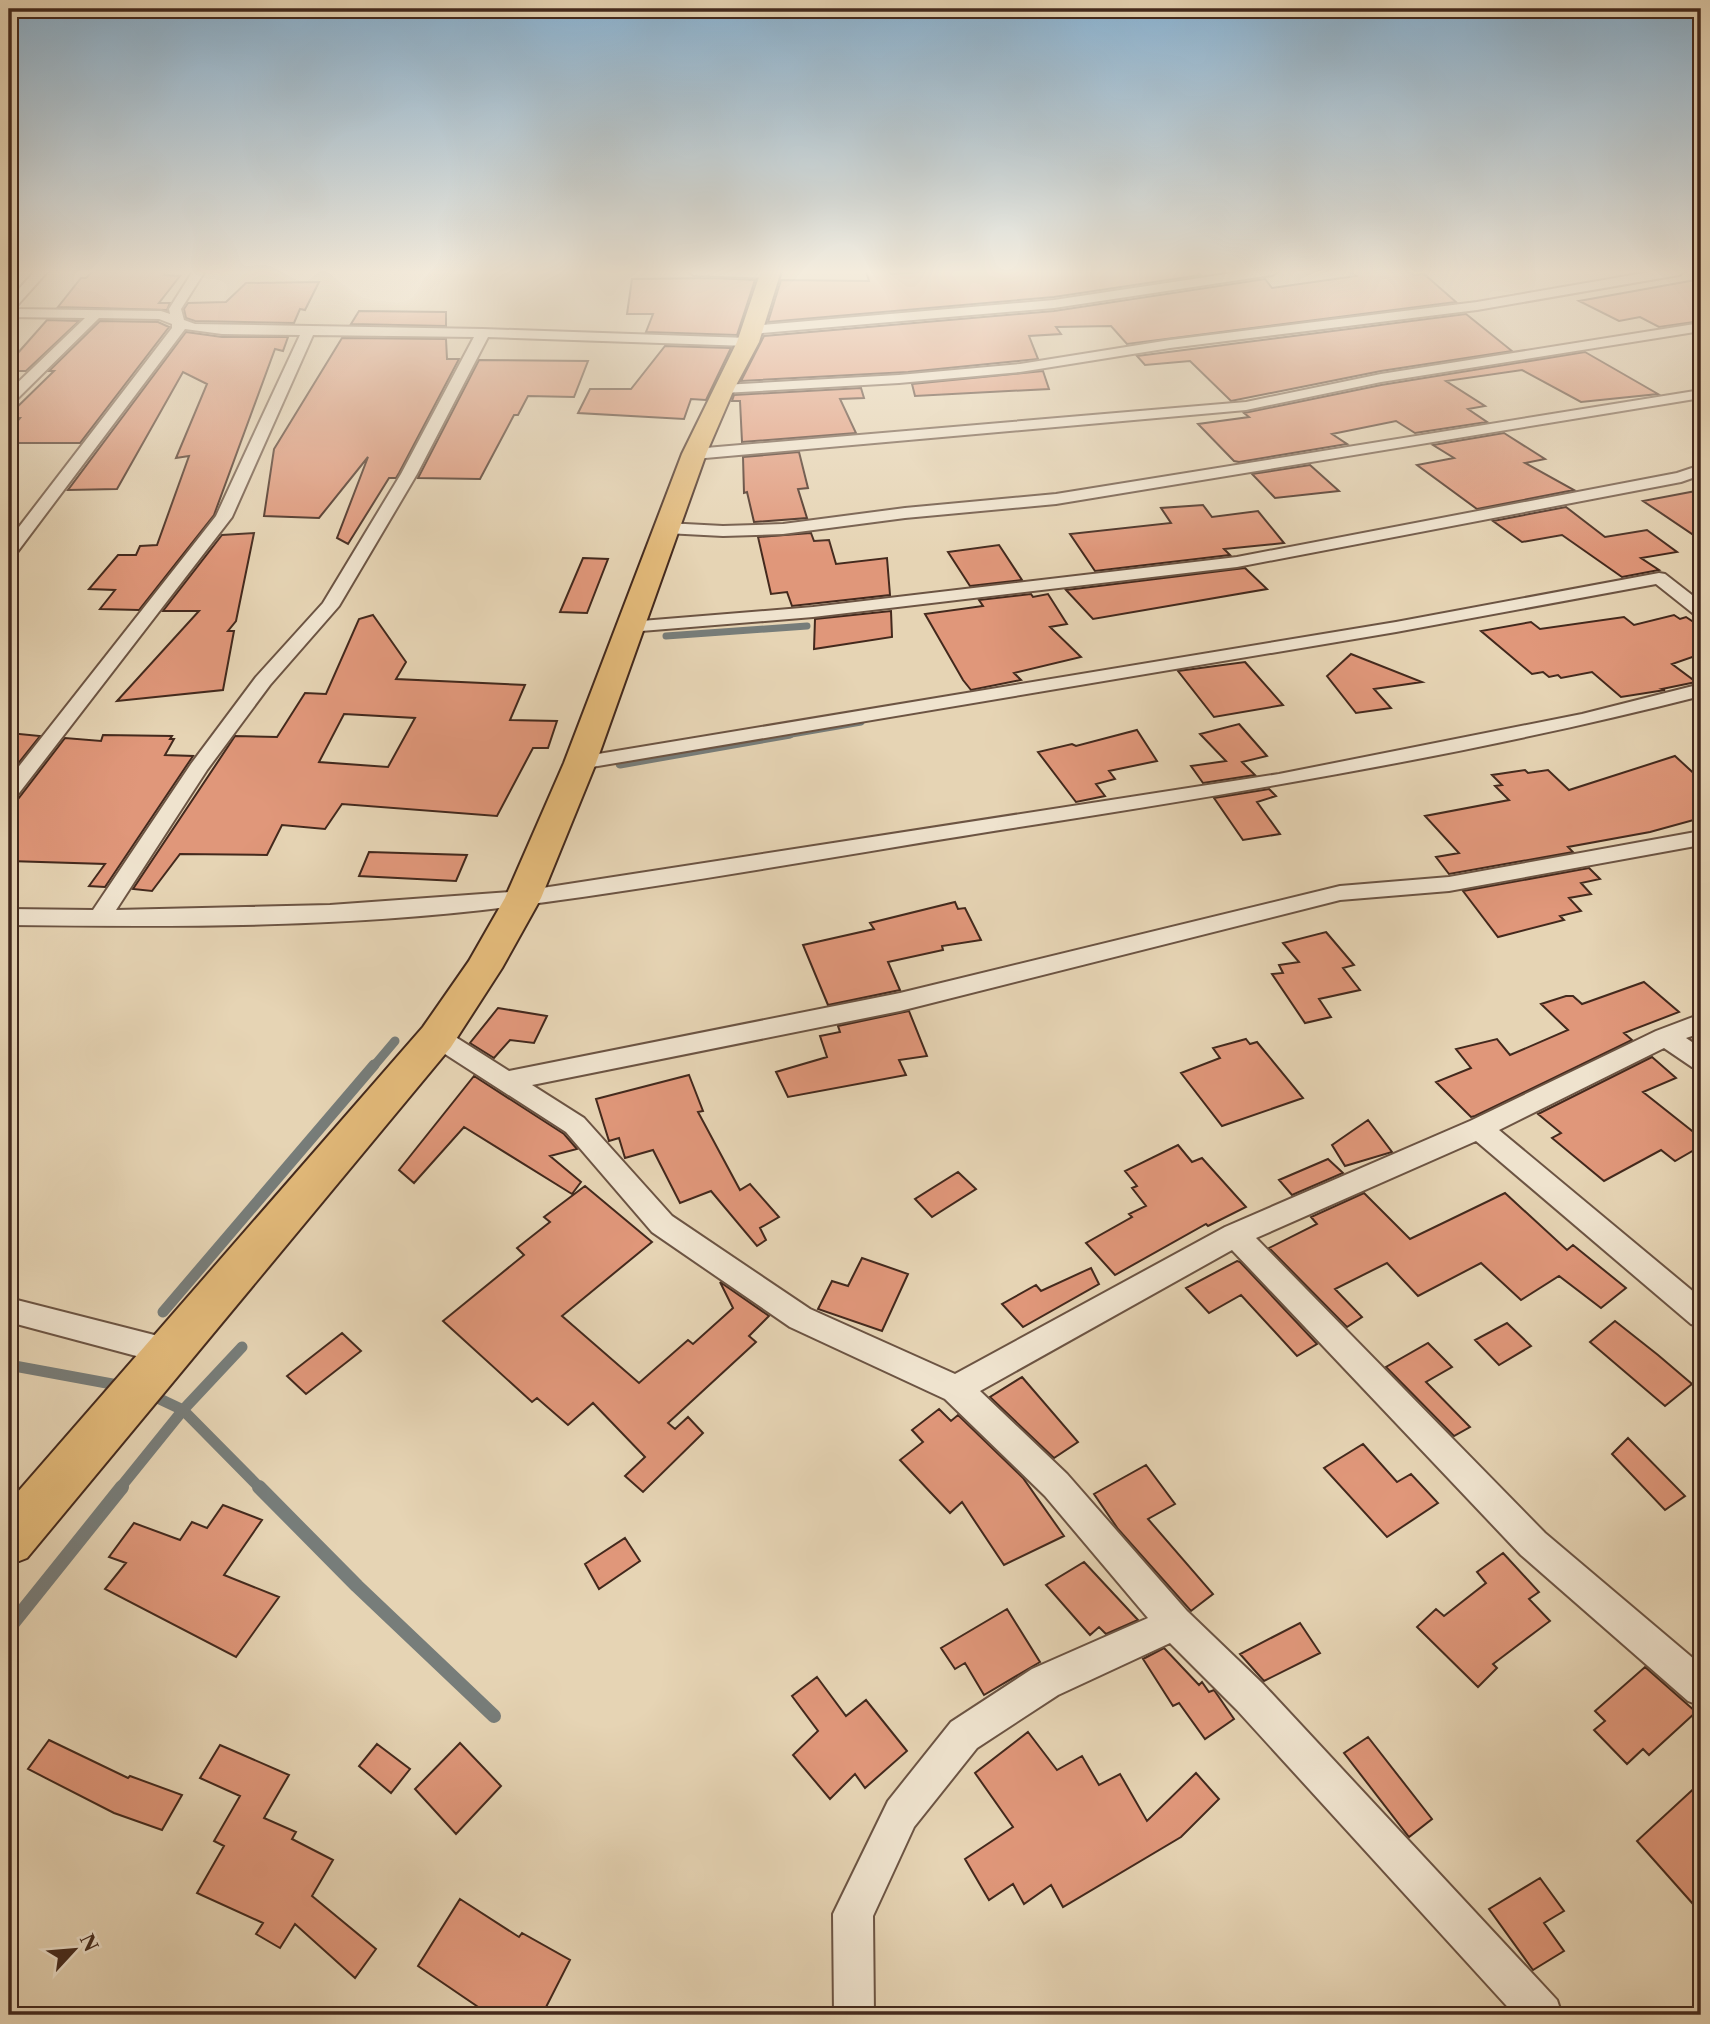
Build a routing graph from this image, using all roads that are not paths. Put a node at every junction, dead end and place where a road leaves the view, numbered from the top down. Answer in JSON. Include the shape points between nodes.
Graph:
{"nodes":[{"id":1,"x":43,"y":365,"type":"edge"},
{"id":2,"x":150,"y":365,"type":"edge"},
{"id":3,"x":293,"y":365,"type":"edge"},
{"id":4,"x":466,"y":365,"type":"edge"},
{"id":5,"x":735,"y":365,"type":"edge"},
{"id":6,"x":1036,"y":365,"type":"edge"},
{"id":7,"x":1460,"y":365,"type":"edge"},
{"id":8,"x":723,"y":389,"type":"junction"},
{"id":9,"x":1701,"y":394,"type":"edge"},
{"id":10,"x":9,"y":399,"type":"edge"},
{"id":11,"x":694,"y":454,"type":"junction"},
{"id":12,"x":1701,"y":470,"type":"edge"},
{"id":13,"x":666,"y":528,"type":"junction"},
{"id":14,"x":9,"y":551,"type":"edge"},
{"id":15,"x":1701,"y":611,"type":"edge"},
{"id":16,"x":629,"y":627,"type":"junction"},
{"id":17,"x":1701,"y":690,"type":"edge"},
{"id":18,"x":580,"y":764,"type":"junction"},
{"id":19,"x":9,"y":793,"type":"edge"},
{"id":20,"x":1701,"y":838,"type":"edge"},
{"id":21,"x":523,"y":898,"type":"junction"},
{"id":22,"x":9,"y":917,"type":"edge"},
{"id":23,"x":99,"y":919,"type":"junction"},
{"id":24,"x":1701,"y":1023,"type":"edge"},
{"id":25,"x":437,"y":1037,"type":"junction"},
{"id":26,"x":1665,"y":1037,"type":"junction"},
{"id":27,"x":1701,"y":1060,"type":"edge"},
{"id":28,"x":505,"y":1082,"type":"junction"},
{"id":29,"x":1479,"y":1128,"type":"junction"},
{"id":30,"x":1235,"y":1235,"type":"junction"},
{"id":31,"x":9,"y":1310,"type":"edge"},
{"id":32,"x":1701,"y":1315,"type":"edge"},
{"id":33,"x":170,"y":1352,"type":"junction"},
{"id":34,"x":956,"y":1390,"type":"junction"},
{"id":35,"x":9,"y":1540,"type":"edge"},
{"id":36,"x":1175,"y":1623,"type":"junction"},
{"id":37,"x":1701,"y":1688,"type":"edge"},
{"id":38,"x":855,"y":2015,"type":"edge"},
{"id":39,"x":1542,"y":2015,"type":"edge"}],
"edges":[{"from":1,"to":10,"type":"street"},
{"from":2,"to":14,"type":"street"},
{"from":3,"to":19,"type":"street","via":[[224,517]]},
{"from":4,"to":23,"type":"street","via":[[409,474],[330,606],[263,681],[198,768]]},
{"from":5,"to":8,"type":"main road"},
{"from":6,"to":8,"type":"street"},
{"from":7,"to":11,"type":"street","via":[[1246,406]]},
{"from":8,"to":11,"type":"main road"},
{"from":9,"to":13,"type":"street","via":[[1056,499],[783,529]]},
{"from":11,"to":13,"type":"main road"},
{"from":12,"to":16,"type":"street","via":[[1237,562],[813,612]]},
{"from":13,"to":16,"type":"main road"},
{"from":15,"to":18,"type":"street","via":[[1659,578],[1396,627]]},
{"from":16,"to":18,"type":"main road"},
{"from":17,"to":21,"type":"street","via":[[1583,720],[1279,780]]},
{"from":18,"to":21,"type":"main road"},
{"from":20,"to":28,"type":"street","via":[[1449,884],[1340,893],[900,1002]]},
{"from":21,"to":23,"type":"street","via":[[412,910]]},
{"from":21,"to":25,"type":"main road"},
{"from":22,"to":23,"type":"street"},
{"from":24,"to":26,"type":"street"},
{"from":25,"to":28,"type":"street"},
{"from":25,"to":33,"type":"main road"},
{"from":26,"to":27,"type":"street"},
{"from":26,"to":29,"type":"street"},
{"from":28,"to":34,"type":"street","via":[[575,1125],[662,1224],[800,1318]]},
{"from":29,"to":30,"type":"street"},
{"from":29,"to":32,"type":"street"},
{"from":30,"to":34,"type":"street"},
{"from":30,"to":37,"type":"street","via":[[1533,1544]]},
{"from":31,"to":33,"type":"street"},
{"from":33,"to":35,"type":"main road"},
{"from":34,"to":36,"type":"street","via":[[1056,1485]]},
{"from":36,"to":38,"type":"street","via":[[1045,1682],[964,1735],[901,1814],[853,1913]]},
{"from":36,"to":39,"type":"street","via":[[1251,1697]]}]}
